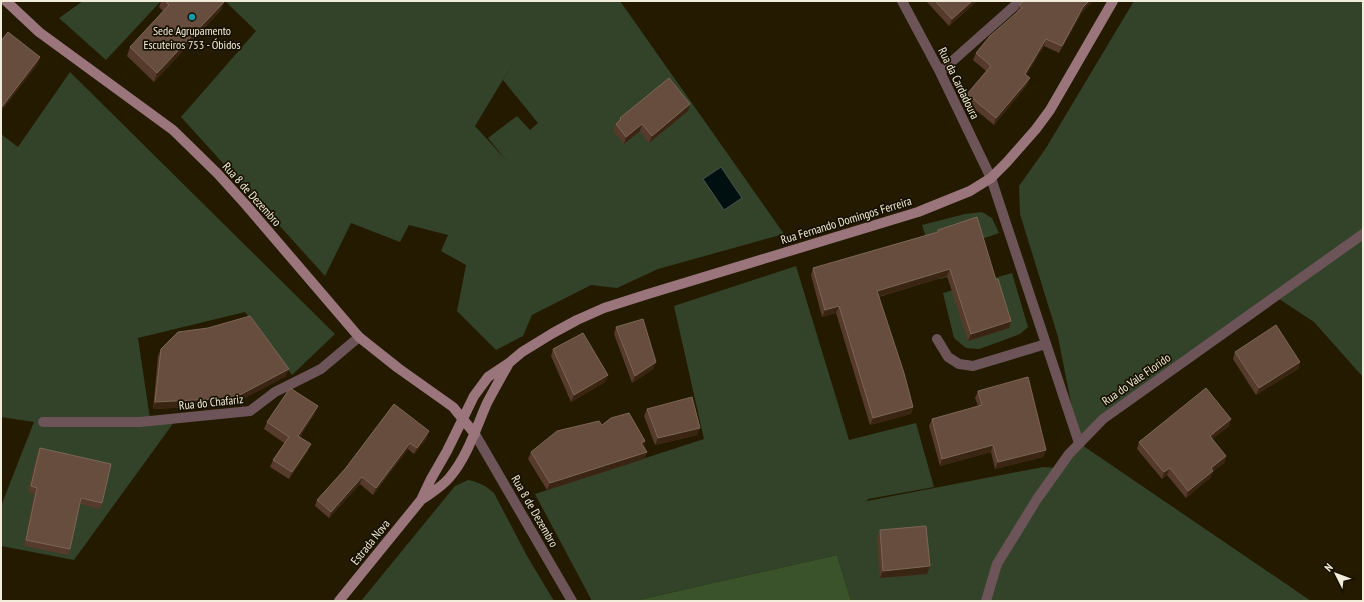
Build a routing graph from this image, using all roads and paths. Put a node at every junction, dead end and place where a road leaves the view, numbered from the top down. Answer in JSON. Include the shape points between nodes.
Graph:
{"nodes":[{"id":1,"x":6,"y":1,"type":"edge"},
{"id":2,"x":902,"y":1,"type":"edge"},
{"id":3,"x":1020,"y":1,"type":"edge"},
{"id":4,"x":1113,"y":1,"type":"edge"},
{"id":5,"x":940,"y":72,"type":"junction"},
{"id":6,"x":991,"y":178,"type":"junction"},
{"id":7,"x":1363,"y":234,"type":"edge"},
{"id":8,"x":358,"y":336,"type":"junction"},
{"id":9,"x":937,"y":339,"type":"dead end"},
{"id":10,"x":1046,"y":344,"type":"junction"},
{"id":11,"x":509,"y":363,"type":"junction"},
{"id":12,"x":463,"y":420,"type":"junction"},
{"id":13,"x":43,"y":422,"type":"dead end"},
{"id":14,"x":475,"y":434,"type":"junction"},
{"id":15,"x":1079,"y":444,"type":"junction"},
{"id":16,"x":421,"y":500,"type":"junction"},
{"id":17,"x":339,"y":601,"type":"edge"},
{"id":18,"x":572,"y":601,"type":"edge"},
{"id":19,"x":986,"y":601,"type":"edge"}],
"edges":[{"from":1,"to":8,"type":"street","name":"Rua 8 de Dezembro","via":[[39,32],[173,130],[192,148],[246,205]]},
{"from":2,"to":5,"type":"street","name":"Rua da Cardadoura"},
{"from":3,"to":5,"type":"street"},
{"from":4,"to":6,"type":"street","name":"Rua Fernando Domingos Ferreira","via":[[1050,110],[1022,146]]},
{"from":5,"to":6,"type":"street","name":"Rua da Cardadoura"},
{"from":6,"to":10,"type":"street","name":"Rua da Cardadoura"},
{"from":6,"to":11,"type":"street","name":"Rua Fernando Domingos Ferreira","via":[[970,191],[918,212],[604,308],[553,333]]},
{"from":7,"to":15,"type":"street","name":"Rua do Vale Florido","via":[[1102,419]]},
{"from":8,"to":12,"type":"street","name":"Rua 8 de Dezembro","via":[[452,407]]},
{"from":8,"to":13,"type":"street","name":"Rua do Chafariz","via":[[321,369],[275,392],[250,411],[140,422]]},
{"from":9,"to":10,"type":"street","via":[[948,357],[959,364],[973,366]]},
{"from":10,"to":15,"type":"street","name":"Rua da Cardadoura"},
{"from":11,"to":12,"type":"street","name":"Rua Fernando Domingos Ferreira","via":[[488,377],[480,386]]},
{"from":11,"to":14,"type":"street","name":"Rua Fernando Domingos Ferreira","via":[[487,404]]},
{"from":12,"to":14,"type":"street","name":"Rua 8 de Dezembro"},
{"from":12,"to":16,"type":"street","name":"Estrada Nova"},
{"from":14,"to":16,"type":"street","name":"Estrada Nova","via":[[465,455],[449,477]]},
{"from":14,"to":18,"type":"street","name":"Rua 8 de Dezembro"},
{"from":15,"to":19,"type":"street","name":"Rua do Vale Florido","via":[[1037,499],[997,564]]},
{"from":16,"to":17,"type":"street","name":"Estrada Nova"}]}
